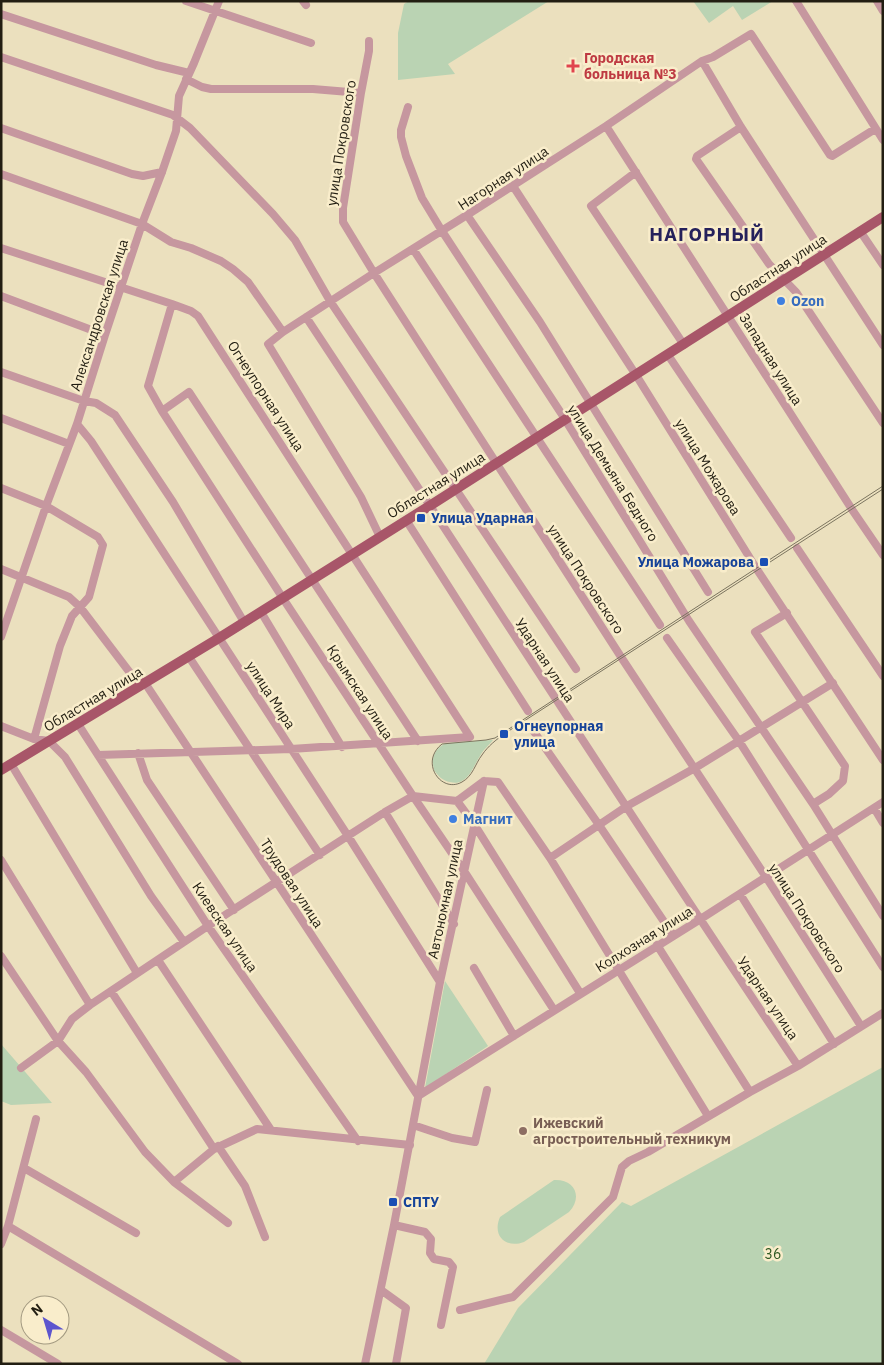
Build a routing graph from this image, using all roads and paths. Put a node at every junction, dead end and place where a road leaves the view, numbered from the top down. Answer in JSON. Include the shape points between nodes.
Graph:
{"nodes":[{"id":1,"x":186,"y":1,"type":"edge"},
{"id":2,"x":219,"y":1,"type":"edge"},
{"id":3,"x":796,"y":1,"type":"edge"},
{"id":4,"x":878,"y":1,"type":"edge"},
{"id":5,"x":216,"y":11,"type":"junction"},
{"id":6,"x":883,"y":11,"type":"edge"},
{"id":7,"x":1,"y":14,"type":"edge"},
{"id":8,"x":368,"y":41,"type":"dead end"},
{"id":9,"x":311,"y":43,"type":"dead end"},
{"id":10,"x":1,"y":57,"type":"edge"},
{"id":11,"x":702,"y":61,"type":"junction"},
{"id":12,"x":187,"y":76,"type":"junction"},
{"id":13,"x":361,"y":94,"type":"junction"},
{"id":14,"x":408,"y":108,"type":"dead end"},
{"id":15,"x":178,"y":118,"type":"junction"},
{"id":16,"x":606,"y":126,"type":"junction"},
{"id":17,"x":741,"y":127,"type":"junction"},
{"id":18,"x":1,"y":128,"type":"edge"},
{"id":19,"x":875,"y":129,"type":"junction"},
{"id":20,"x":883,"y":140,"type":"edge"},
{"id":21,"x":162,"y":172,"type":"junction"},
{"id":22,"x":636,"y":172,"type":"junction"},
{"id":23,"x":1,"y":174,"type":"edge"},
{"id":24,"x":513,"y":186,"type":"junction"},
{"id":25,"x":467,"y":215,"type":"junction"},
{"id":26,"x":883,"y":217,"type":"edge"},
{"id":27,"x":142,"y":224,"type":"junction"},
{"id":28,"x":442,"y":231,"type":"junction"},
{"id":29,"x":860,"y":231,"type":"junction"},
{"id":30,"x":1,"y":248,"type":"edge"},
{"id":31,"x":413,"y":249,"type":"junction"},
{"id":32,"x":825,"y":255,"type":"junction"},
{"id":33,"x":883,"y":265,"type":"edge"},
{"id":34,"x":374,"y":273,"type":"junction"},
{"id":35,"x":785,"y":280,"type":"junction"},
{"id":36,"x":121,"y":287,"type":"junction"},
{"id":37,"x":1,"y":296,"type":"edge"},
{"id":38,"x":330,"y":301,"type":"junction"},
{"id":39,"x":172,"y":304,"type":"junction"},
{"id":40,"x":729,"y":316,"type":"junction"},
{"id":41,"x":306,"y":317,"type":"junction"},
{"id":42,"x":282,"y":332,"type":"junction"},
{"id":43,"x":105,"y":335,"type":"junction"},
{"id":44,"x":684,"y":345,"type":"junction"},
{"id":45,"x":883,"y":345,"type":"edge"},
{"id":46,"x":668,"y":354,"type":"junction"},
{"id":47,"x":1,"y":372,"type":"edge"},
{"id":48,"x":636,"y":375,"type":"junction"},
{"id":49,"x":84,"y":401,"type":"junction"},
{"id":50,"x":590,"y":404,"type":"junction"},
{"id":51,"x":162,"y":411,"type":"junction"},
{"id":52,"x":1,"y":418,"type":"edge"},
{"id":53,"x":566,"y":420,"type":"junction"},
{"id":54,"x":883,"y":423,"type":"edge"},
{"id":55,"x":77,"y":424,"type":"junction"},
{"id":56,"x":538,"y":437,"type":"junction"},
{"id":57,"x":69,"y":444,"type":"junction"},
{"id":58,"x":497,"y":463,"type":"junction"},
{"id":59,"x":1,"y":488,"type":"edge"},
{"id":60,"x":456,"y":489,"type":"junction"},
{"id":61,"x":431,"y":505,"type":"junction"},
{"id":62,"x":46,"y":506,"type":"junction"},
{"id":63,"x":406,"y":520,"type":"junction"},
{"id":64,"x":380,"y":537,"type":"junction"},
{"id":65,"x":791,"y":538,"type":"dead end"},
{"id":66,"x":797,"y":548,"type":"dead end"},
{"id":67,"x":352,"y":554,"type":"junction"},
{"id":68,"x":883,"y":555,"type":"edge"},
{"id":69,"x":1,"y":569,"type":"edge"},
{"id":70,"x":22,"y":577,"type":"junction"},
{"id":71,"x":312,"y":580,"type":"junction"},
{"id":72,"x":708,"y":592,"type":"dead end"},
{"id":73,"x":283,"y":598,"type":"junction"},
{"id":74,"x":80,"y":607,"type":"junction"},
{"id":75,"x":261,"y":612,"type":"junction"},
{"id":76,"x":787,"y":613,"type":"junction"},
{"id":77,"x":244,"y":622,"type":"junction"},
{"id":78,"x":660,"y":625,"type":"dead end"},
{"id":79,"x":1,"y":637,"type":"edge"},
{"id":80,"x":219,"y":638,"type":"junction"},
{"id":81,"x":667,"y":638,"type":"dead end"},
{"id":82,"x":189,"y":656,"type":"junction"},
{"id":83,"x":576,"y":669,"type":"dead end"},
{"id":84,"x":883,"y":676,"type":"edge"},
{"id":85,"x":145,"y":683,"type":"junction"},
{"id":86,"x":833,"y":683,"type":"junction"},
{"id":87,"x":802,"y":703,"type":"junction"},
{"id":88,"x":528,"y":711,"type":"dead end"},
{"id":89,"x":78,"y":724,"type":"junction"},
{"id":90,"x":1,"y":726,"type":"edge"},
{"id":91,"x":530,"y":726,"type":"dead end"},
{"id":92,"x":761,"y":726,"type":"junction"},
{"id":93,"x":34,"y":739,"type":"junction"},
{"id":94,"x":49,"y":741,"type":"junction"},
{"id":95,"x":418,"y":741,"type":"junction"},
{"id":96,"x":739,"y":741,"type":"junction"},
{"id":97,"x":379,"y":744,"type":"junction"},
{"id":98,"x":342,"y":746,"type":"junction"},
{"id":99,"x":250,"y":749,"type":"junction"},
{"id":100,"x":291,"y":749,"type":"junction"},
{"id":101,"x":189,"y":751,"type":"junction"},
{"id":102,"x":138,"y":753,"type":"junction"},
{"id":103,"x":98,"y":754,"type":"junction"},
{"id":104,"x":882,"y":757,"type":"edge"},
{"id":105,"x":11,"y":764,"type":"junction"},
{"id":106,"x":695,"y":768,"type":"junction"},
{"id":107,"x":1,"y":770,"type":"edge"},
{"id":108,"x":484,"y":780,"type":"junction"},
{"id":109,"x":412,"y":796,"type":"junction"},
{"id":110,"x":457,"y":801,"type":"junction"},
{"id":111,"x":883,"y":802,"type":"edge"},
{"id":112,"x":813,"y":804,"type":"junction"},
{"id":113,"x":627,"y":806,"type":"junction"},
{"id":114,"x":874,"y":808,"type":"junction"},
{"id":115,"x":385,"y":812,"type":"junction"},
{"id":116,"x":883,"y":823,"type":"edge"},
{"id":117,"x":474,"y":824,"type":"junction"},
{"id":118,"x":599,"y":825,"type":"junction"},
{"id":119,"x":832,"y":834,"type":"junction"},
{"id":120,"x":348,"y":836,"type":"junction"},
{"id":121,"x":807,"y":850,"type":"junction"},
{"id":122,"x":320,"y":855,"type":"junction"},
{"id":123,"x":550,"y":858,"type":"junction"},
{"id":124,"x":1,"y":860,"type":"edge"},
{"id":125,"x":464,"y":871,"type":"junction"},
{"id":126,"x":766,"y":877,"type":"junction"},
{"id":127,"x":277,"y":884,"type":"junction"},
{"id":128,"x":740,"y":894,"type":"junction"},
{"id":129,"x":234,"y":910,"type":"junction"},
{"id":130,"x":883,"y":916,"type":"edge"},
{"id":131,"x":700,"y":920,"type":"junction"},
{"id":132,"x":454,"y":924,"type":"junction"},
{"id":133,"x":208,"y":926,"type":"junction"},
{"id":134,"x":673,"y":935,"type":"junction"},
{"id":135,"x":184,"y":942,"type":"junction"},
{"id":136,"x":657,"y":945,"type":"junction"},
{"id":137,"x":1,"y":956,"type":"edge"},
{"id":138,"x":158,"y":960,"type":"junction"},
{"id":139,"x":883,"y":967,"type":"edge"},
{"id":140,"x":474,"y":968,"type":"dead end"},
{"id":141,"x":617,"y":970,"type":"junction"},
{"id":142,"x":137,"y":973,"type":"junction"},
{"id":143,"x":440,"y":982,"type":"junction"},
{"id":144,"x":111,"y":991,"type":"junction"},
{"id":145,"x":580,"y":993,"type":"junction"},
{"id":146,"x":90,"y":1005,"type":"junction"},
{"id":147,"x":554,"y":1010,"type":"junction"},
{"id":148,"x":883,"y":1013,"type":"edge"},
{"id":149,"x":862,"y":1026,"type":"junction"},
{"id":150,"x":514,"y":1036,"type":"junction"},
{"id":151,"x":58,"y":1041,"type":"junction"},
{"id":152,"x":834,"y":1044,"type":"junction"},
{"id":153,"x":798,"y":1066,"type":"junction"},
{"id":154,"x":21,"y":1068,"type":"dead end"},
{"id":155,"x":487,"y":1090,"type":"dead end"},
{"id":156,"x":750,"y":1092,"type":"junction"},
{"id":157,"x":418,"y":1096,"type":"junction"},
{"id":158,"x":708,"y":1116,"type":"junction"},
{"id":159,"x":36,"y":1119,"type":"dead end"},
{"id":160,"x":413,"y":1125,"type":"junction"},
{"id":161,"x":271,"y":1130,"type":"junction"},
{"id":162,"x":358,"y":1141,"type":"junction"},
{"id":163,"x":410,"y":1145,"type":"junction"},
{"id":164,"x":216,"y":1147,"type":"junction"},
{"id":165,"x":24,"y":1168,"type":"junction"},
{"id":166,"x":174,"y":1182,"type":"junction"},
{"id":167,"x":1,"y":1213,"type":"edge"},
{"id":168,"x":8,"y":1222,"type":"junction"},
{"id":169,"x":228,"y":1223,"type":"dead end"},
{"id":170,"x":394,"y":1225,"type":"junction"},
{"id":171,"x":136,"y":1233,"type":"dead end"},
{"id":172,"x":265,"y":1237,"type":"dead end"},
{"id":173,"x":1,"y":1244,"type":"edge"},
{"id":174,"x":381,"y":1290,"type":"junction"},
{"id":175,"x":460,"y":1310,"type":"dead end"},
{"id":176,"x":441,"y":1326,"type":"dead end"},
{"id":177,"x":1,"y":1330,"type":"edge"},
{"id":178,"x":58,"y":1364,"type":"edge"},
{"id":179,"x":238,"y":1364,"type":"edge"},
{"id":180,"x":364,"y":1364,"type":"edge"},
{"id":181,"x":396,"y":1364,"type":"edge"}],
"edges":[{"from":1,"to":5,"type":"street"},
{"from":2,"to":5,"type":"street","name":"Александровская улица"},
{"from":3,"to":19,"type":"street"},
{"from":4,"to":6,"type":"street"},
{"from":5,"to":9,"type":"street"},
{"from":5,"to":12,"type":"street","name":"Александровская улица"},
{"from":7,"to":12,"type":"street"},
{"from":8,"to":13,"type":"street","name":"улица Покровского"},
{"from":10,"to":15,"type":"street"},
{"from":11,"to":16,"type":"street","name":"Нагорная улица"},
{"from":11,"to":17,"type":"street"},
{"from":11,"to":19,"type":"street","name":"Нагорная улица","via":[[751,34],[830,155]]},
{"from":12,"to":13,"type":"street","via":[[202,87],[211,89]]},
{"from":12,"to":15,"type":"street","name":"Александровская улица","via":[[179,96]]},
{"from":13,"to":34,"type":"street","name":"улица Покровского","via":[[342,215],[350,236]]},
{"from":14,"to":28,"type":"street","name":"улица Демьяна Бедного","via":[[401,130],[406,156],[422,198]]},
{"from":15,"to":21,"type":"street","name":"Александровская улица"},
{"from":15,"to":38,"type":"street","via":[[295,240]]},
{"from":16,"to":22,"type":"street","name":"Западная улица"},
{"from":16,"to":24,"type":"street","name":"Нагорная улица"},
{"from":17,"to":32,"type":"street"},
{"from":17,"to":35,"type":"street","via":[[696,159],[769,264]]},
{"from":18,"to":21,"type":"street","via":[[132,174],[143,176]]},
{"from":19,"to":20,"type":"street"},
{"from":21,"to":27,"type":"street","name":"Александровская улица"},
{"from":22,"to":40,"type":"street","name":"Западная улица"},
{"from":22,"to":44,"type":"street","via":[[591,206]]},
{"from":23,"to":27,"type":"street"},
{"from":24,"to":25,"type":"street","name":"Нагорная улица"},
{"from":24,"to":48,"type":"street","name":"улица Можарова"},
{"from":25,"to":28,"type":"street","name":"Нагорная улица"},
{"from":25,"to":50,"type":"street","via":[[540,322]]},
{"from":26,"to":29,"type":"main road","name":"Областная улица"},
{"from":27,"to":36,"type":"street","name":"Александровская улица"},
{"from":27,"to":42,"type":"street","via":[[170,242],[207,254],[233,269],[248,282]]},
{"from":28,"to":31,"type":"street","name":"Нагорная улица"},
{"from":28,"to":53,"type":"street","name":"улица Демьяна Бедного"},
{"from":29,"to":32,"type":"main road","name":"Областная улица"},
{"from":29,"to":33,"type":"street"},
{"from":30,"to":36,"type":"street","name":"Огнеупорная улица"},
{"from":31,"to":34,"type":"street","name":"Нагорная улица"},
{"from":31,"to":56,"type":"street"},
{"from":32,"to":35,"type":"main road","name":"Областная улица"},
{"from":32,"to":45,"type":"street"},
{"from":34,"to":38,"type":"street","name":"Нагорная улица"},
{"from":34,"to":58,"type":"street","name":"улица Покровского"},
{"from":35,"to":40,"type":"main road","name":"Областная улица"},
{"from":35,"to":54,"type":"street"},
{"from":36,"to":39,"type":"street","name":"Огнеупорная улица"},
{"from":36,"to":43,"type":"street","name":"Александровская улица"},
{"from":37,"to":43,"type":"street"},
{"from":38,"to":41,"type":"street","name":"Нагорная улица"},
{"from":38,"to":60,"type":"street"},
{"from":39,"to":51,"type":"street","name":"Крымская улица","via":[[148,386]]},
{"from":39,"to":67,"type":"street","name":"Огнеупорная улица","via":[[191,311],[201,319]]},
{"from":40,"to":44,"type":"main road","name":"Областная улица"},
{"from":40,"to":68,"type":"street","name":"Западная улица"},
{"from":41,"to":42,"type":"street","name":"Нагорная улица"},
{"from":41,"to":61,"type":"street","name":"Ударная улица"},
{"from":42,"to":64,"type":"street","name":"Нагорная улица","via":[[268,344],[361,497]]},
{"from":43,"to":49,"type":"street","name":"Александровская улица"},
{"from":44,"to":46,"type":"main road","name":"Областная улица"},
{"from":46,"to":48,"type":"main road","name":"Областная улица"},
{"from":46,"to":65,"type":"street"},
{"from":47,"to":49,"type":"street"},
{"from":48,"to":50,"type":"main road","name":"Областная улица"},
{"from":48,"to":76,"type":"street","name":"улица Можарова"},
{"from":49,"to":55,"type":"street","name":"Александровская улица"},
{"from":49,"to":77,"type":"street","via":[[96,403],[115,415],[173,502]]},
{"from":50,"to":53,"type":"main road","name":"Областная улица"},
{"from":50,"to":72,"type":"street"},
{"from":51,"to":71,"type":"street","via":[[189,392]]},
{"from":51,"to":73,"type":"street","name":"Крымская улица"},
{"from":52,"to":57,"type":"street"},
{"from":53,"to":56,"type":"main road","name":"Областная улица"},
{"from":53,"to":92,"type":"street","name":"улица Демьяна Бедного","via":[[689,621]]},
{"from":55,"to":57,"type":"street","name":"Александровская улица"},
{"from":55,"to":80,"type":"street","name":"улица Мира"},
{"from":56,"to":58,"type":"main road","name":"Областная улица"},
{"from":56,"to":78,"type":"street"},
{"from":57,"to":62,"type":"street","name":"Александровская улица"},
{"from":58,"to":60,"type":"main road","name":"Областная улица"},
{"from":58,"to":106,"type":"street","name":"улица Покровского"},
{"from":59,"to":62,"type":"street"},
{"from":60,"to":61,"type":"main road","name":"Областная улица"},
{"from":60,"to":83,"type":"street"},
{"from":61,"to":63,"type":"main road","name":"Областная улица"},
{"from":61,"to":113,"type":"street","name":"Ударная улица"},
{"from":62,"to":70,"type":"street","name":"Александровская улица"},
{"from":62,"to":74,"type":"street","via":[[98,537],[103,545],[90,597]]},
{"from":63,"to":64,"type":"main road","name":"Областная улица"},
{"from":63,"to":88,"type":"street"},
{"from":64,"to":67,"type":"main road","name":"Областная улица"},
{"from":66,"to":84,"type":"street"},
{"from":67,"to":71,"type":"main road","name":"Областная улица"},
{"from":67,"to":95,"type":"street","name":"Огнеупорная улица","via":[[470,737]]},
{"from":69,"to":70,"type":"street","name":"Трудовая улица"},
{"from":70,"to":74,"type":"street","name":"Трудовая улица","via":[[69,597]]},
{"from":70,"to":79,"type":"street","name":"Александровская улица"},
{"from":71,"to":73,"type":"main road","name":"Областная улица"},
{"from":71,"to":95,"type":"street"},
{"from":73,"to":75,"type":"main road","name":"Областная улица"},
{"from":73,"to":97,"type":"street","name":"Крымская улица"},
{"from":74,"to":85,"type":"street","name":"Трудовая улица","via":[[134,678]]},
{"from":74,"to":93,"type":"street","via":[[72,616],[60,646]]},
{"from":75,"to":77,"type":"main road","name":"Областная улица"},
{"from":75,"to":98,"type":"street"},
{"from":76,"to":86,"type":"street","name":"улица Можарова"},
{"from":76,"to":87,"type":"street","via":[[755,632]]},
{"from":77,"to":80,"type":"main road","name":"Областная улица"},
{"from":80,"to":82,"type":"main road","name":"Областная улица"},
{"from":80,"to":100,"type":"street","name":"улица Мира"},
{"from":81,"to":96,"type":"street"},
{"from":82,"to":85,"type":"main road","name":"Областная улица"},
{"from":82,"to":99,"type":"street"},
{"from":85,"to":89,"type":"main road","name":"Областная улица"},
{"from":85,"to":101,"type":"street","name":"Трудовая улица"},
{"from":86,"to":87,"type":"street"},
{"from":86,"to":104,"type":"street","name":"улица Можарова"},
{"from":87,"to":92,"type":"street"},
{"from":87,"to":112,"type":"street","via":[[845,766],[843,781]]},
{"from":89,"to":94,"type":"main road","name":"Областная улица"},
{"from":89,"to":103,"type":"street","name":"Киевская улица"},
{"from":90,"to":93,"type":"street"},
{"from":91,"to":118,"type":"street"},
{"from":92,"to":96,"type":"street"},
{"from":92,"to":112,"type":"street","name":"улица Демьяна Бедного"},
{"from":93,"to":94,"type":"street"},
{"from":94,"to":105,"type":"main road","name":"Областная улица"},
{"from":94,"to":135,"type":"street","via":[[65,757]]},
{"from":95,"to":97,"type":"street"},
{"from":96,"to":106,"type":"street"},
{"from":96,"to":121,"type":"street"},
{"from":97,"to":98,"type":"street"},
{"from":97,"to":109,"type":"street","name":"Крымская улица"},
{"from":98,"to":100,"type":"street"},
{"from":99,"to":100,"type":"street"},
{"from":99,"to":101,"type":"street"},
{"from":99,"to":122,"type":"street"},
{"from":100,"to":120,"type":"street","name":"улица Мира"},
{"from":101,"to":102,"type":"street"},
{"from":101,"to":127,"type":"street","name":"Трудовая улица"},
{"from":102,"to":103,"type":"street"},
{"from":102,"to":129,"type":"street","via":[[147,780]]},
{"from":103,"to":133,"type":"street","name":"Киевская улица"},
{"from":105,"to":107,"type":"main road","name":"Областная улица"},
{"from":105,"to":142,"type":"street"},
{"from":106,"to":113,"type":"street"},
{"from":106,"to":126,"type":"street","name":"улица Покровского"},
{"from":108,"to":110,"type":"street"},
{"from":108,"to":117,"type":"street","name":"Автономная улица"},
{"from":108,"to":123,"type":"street","via":[[498,782]]},
{"from":109,"to":110,"type":"street"},
{"from":109,"to":115,"type":"street"},
{"from":109,"to":125,"type":"street","name":"Крымская улица"},
{"from":110,"to":117,"type":"street"},
{"from":111,"to":114,"type":"street","name":"Колхозная улица"},
{"from":112,"to":119,"type":"street","name":"улица Демьяна Бедного"},
{"from":113,"to":118,"type":"street"},
{"from":113,"to":131,"type":"street","name":"Ударная улица"},
{"from":114,"to":116,"type":"street"},
{"from":114,"to":119,"type":"street","name":"Колхозная улица"},
{"from":115,"to":120,"type":"street"},
{"from":115,"to":132,"type":"street"},
{"from":117,"to":125,"type":"street","name":"Автономная улица"},
{"from":117,"to":145,"type":"street"},
{"from":118,"to":123,"type":"street"},
{"from":118,"to":134,"type":"street"},
{"from":119,"to":121,"type":"street","name":"Колхозная улица"},
{"from":119,"to":130,"type":"street","name":"улица Демьяна Бедного"},
{"from":120,"to":122,"type":"street"},
{"from":120,"to":143,"type":"street","name":"улица Мира"},
{"from":121,"to":126,"type":"street","name":"Колхозная улица"},
{"from":121,"to":139,"type":"street"},
{"from":122,"to":127,"type":"street"},
{"from":123,"to":141,"type":"street"},
{"from":124,"to":146,"type":"street"},
{"from":125,"to":132,"type":"street","name":"Автономная улица"},
{"from":125,"to":147,"type":"street","name":"Крымская улица"},
{"from":126,"to":128,"type":"street","name":"Колхозная улица"},
{"from":126,"to":149,"type":"street","name":"улица Покровского"},
{"from":127,"to":129,"type":"street"},
{"from":127,"to":157,"type":"street","name":"Трудовая улица"},
{"from":128,"to":131,"type":"street","name":"Колхозная улица"},
{"from":128,"to":152,"type":"street"},
{"from":129,"to":133,"type":"street"},
{"from":131,"to":134,"type":"street","name":"Колхозная улица"},
{"from":131,"to":153,"type":"street","name":"Ударная улица"},
{"from":132,"to":143,"type":"street","name":"Автономная улица"},
{"from":133,"to":135,"type":"street"},
{"from":133,"to":162,"type":"street","name":"Киевская улица"},
{"from":134,"to":136,"type":"street","name":"Колхозная улица"},
{"from":135,"to":138,"type":"street"},
{"from":136,"to":141,"type":"street","name":"Колхозная улица"},
{"from":136,"to":156,"type":"street"},
{"from":137,"to":151,"type":"street"},
{"from":138,"to":142,"type":"street"},
{"from":138,"to":161,"type":"street"},
{"from":140,"to":150,"type":"street"},
{"from":141,"to":145,"type":"street","name":"Колхозная улица"},
{"from":141,"to":158,"type":"street"},
{"from":142,"to":144,"type":"street"},
{"from":143,"to":157,"type":"street","name":"Автономная улица"},
{"from":144,"to":146,"type":"street"},
{"from":144,"to":164,"type":"street"},
{"from":145,"to":147,"type":"street","name":"Колхозная улица"},
{"from":146,"to":151,"type":"street","via":[[72,1019]]},
{"from":147,"to":150,"type":"street","name":"Колхозная улица"},
{"from":148,"to":149,"type":"street"},
{"from":149,"to":152,"type":"street"},
{"from":150,"to":157,"type":"street","name":"Колхозная улица"},
{"from":151,"to":154,"type":"street"},
{"from":151,"to":166,"type":"street","via":[[86,1072],[145,1152]]},
{"from":152,"to":153,"type":"street"},
{"from":153,"to":156,"type":"street"},
{"from":155,"to":160,"type":"street","via":[[475,1142]]},
{"from":156,"to":158,"type":"street"},
{"from":157,"to":160,"type":"street","name":"Автономная улица"},
{"from":158,"to":175,"type":"street","via":[[622,1167],[612,1197],[513,1297]]},
{"from":159,"to":165,"type":"street"},
{"from":160,"to":163,"type":"street","name":"Автономная улица"},
{"from":161,"to":162,"type":"street"},
{"from":161,"to":164,"type":"street","via":[[257,1129]]},
{"from":162,"to":163,"type":"street"},
{"from":163,"to":170,"type":"street","name":"Автономная улица"},
{"from":164,"to":166,"type":"street"},
{"from":164,"to":172,"type":"street","via":[[245,1186]]},
{"from":165,"to":168,"type":"street"},
{"from":165,"to":171,"type":"street"},
{"from":166,"to":169,"type":"street"},
{"from":167,"to":168,"type":"street"},
{"from":168,"to":173,"type":"street"},
{"from":168,"to":179,"type":"street"},
{"from":170,"to":174,"type":"street","name":"Автономная улица"},
{"from":170,"to":176,"type":"street","via":[[425,1232],[431,1239],[430,1253],[434,1259],[449,1262],[453,1267]]},
{"from":174,"to":180,"type":"street","name":"Автономная улица"},
{"from":174,"to":181,"type":"street","via":[[406,1308]]},
{"from":177,"to":178,"type":"street"}]}
